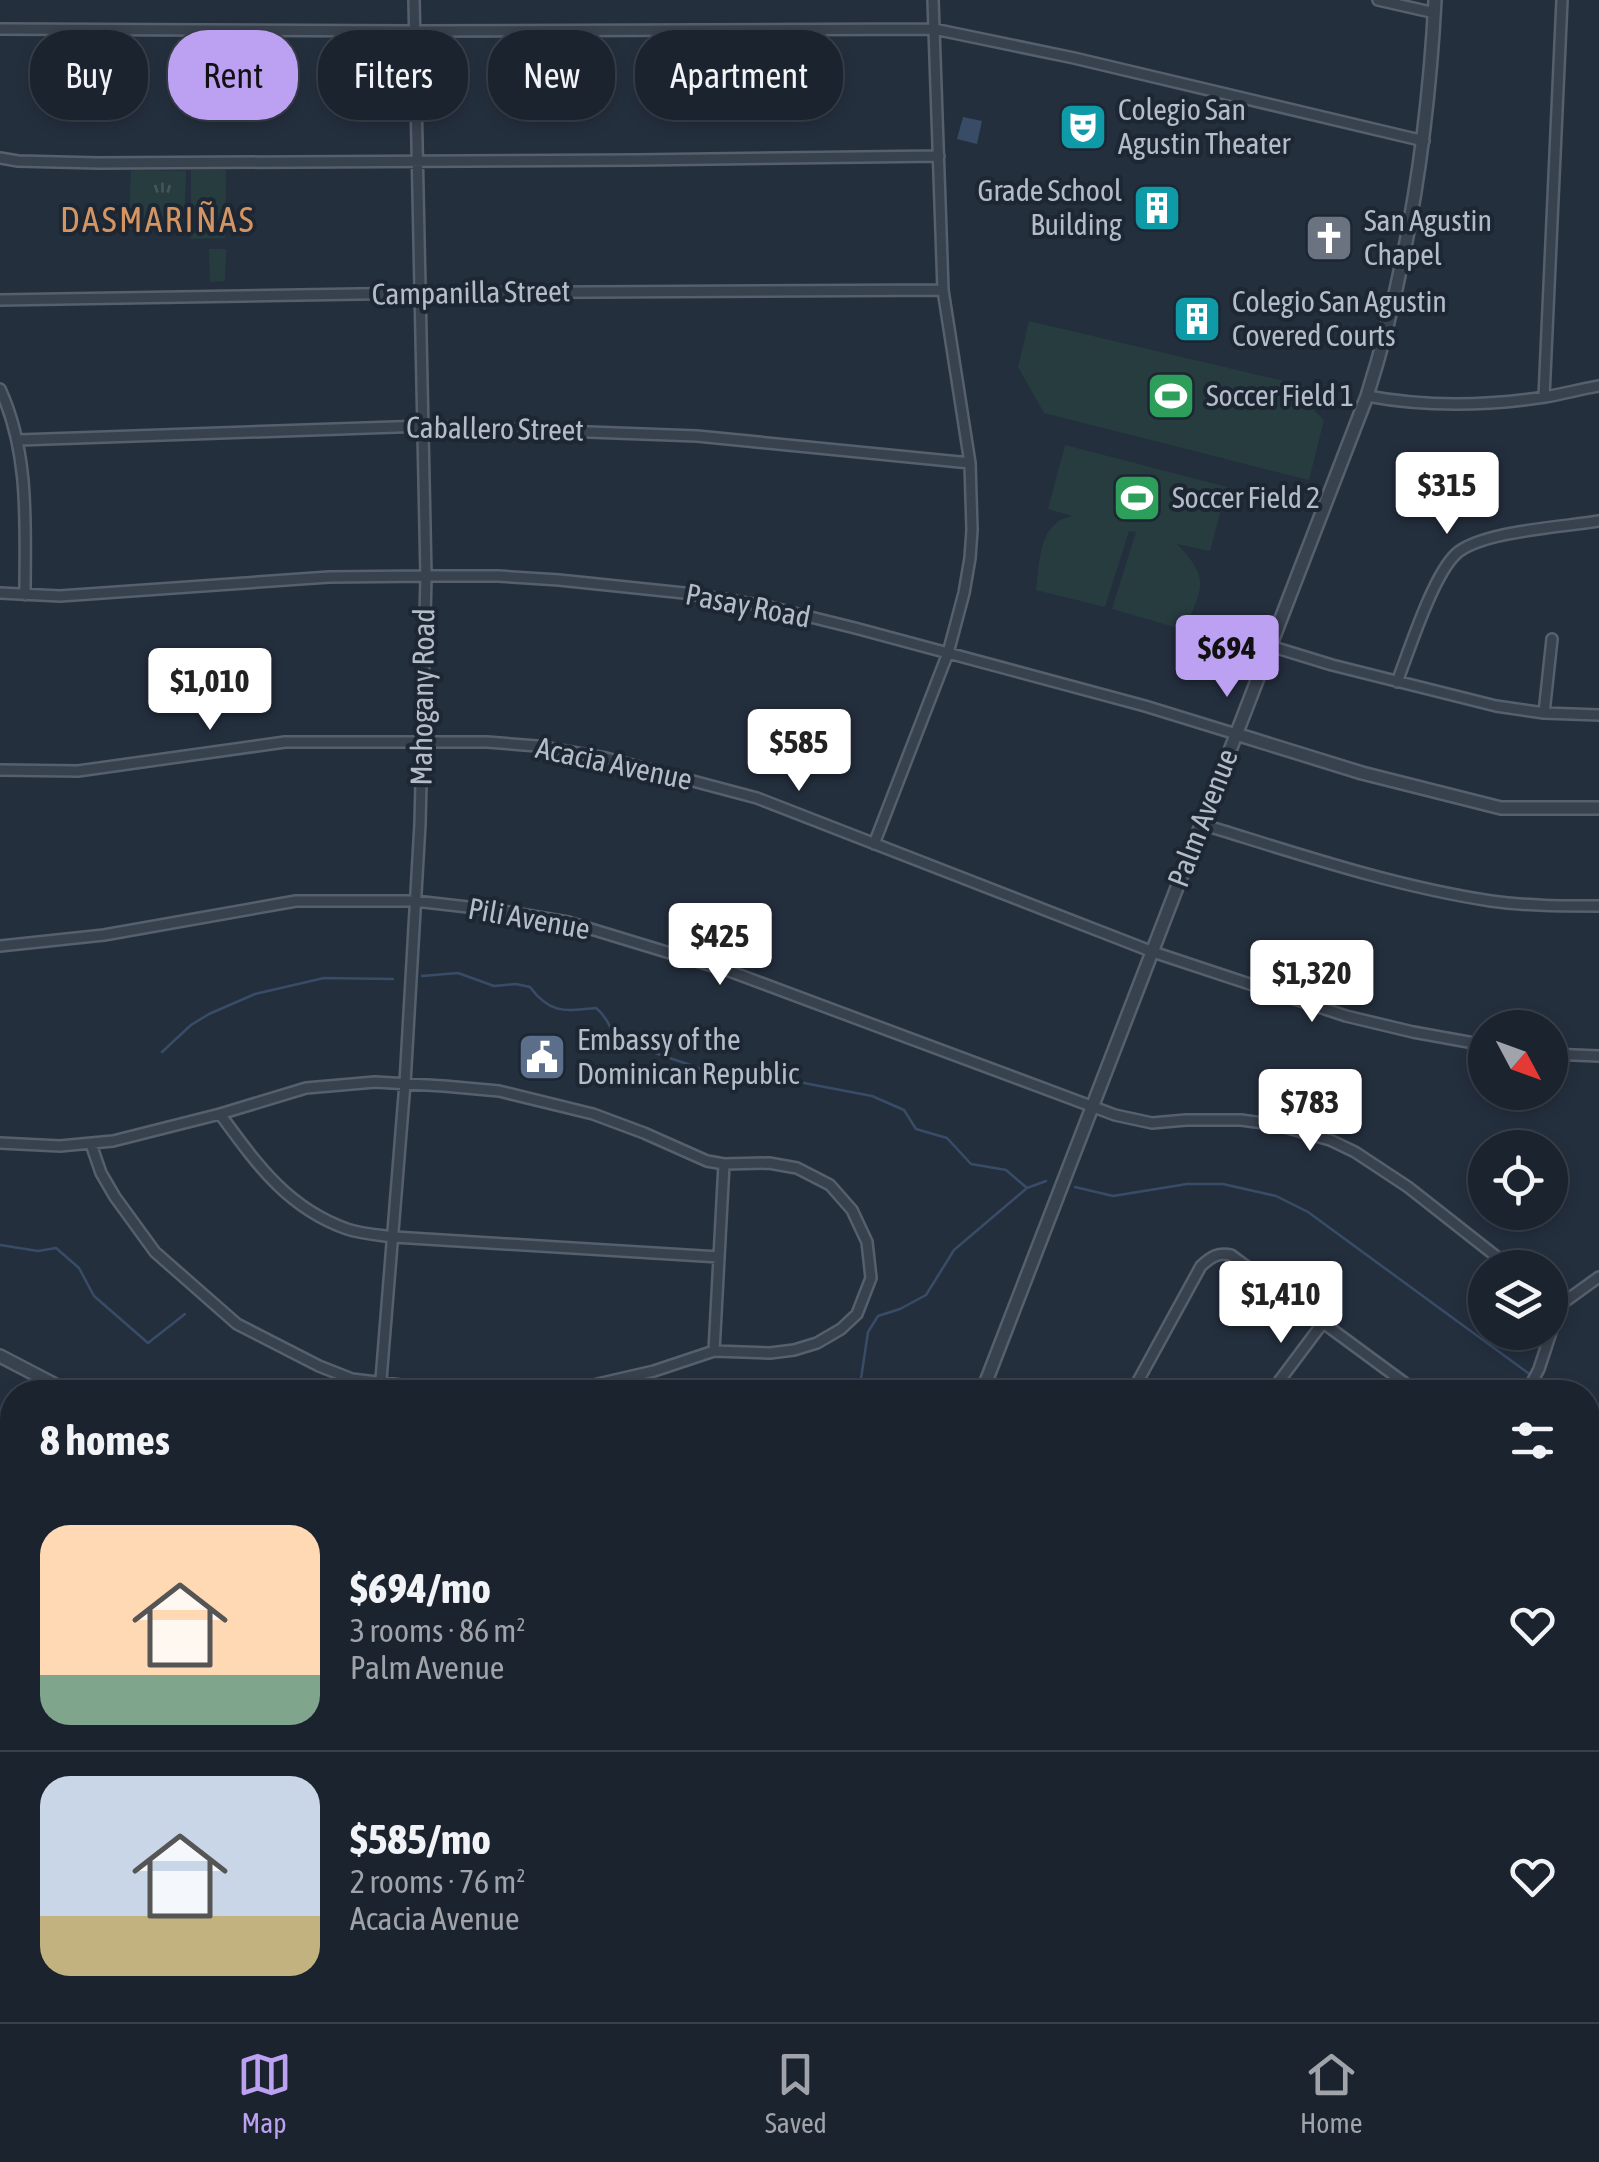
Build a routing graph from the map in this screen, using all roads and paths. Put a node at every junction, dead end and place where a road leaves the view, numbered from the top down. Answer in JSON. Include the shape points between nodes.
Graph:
{"nodes":[{"id":1,"x":414,"y":0,"type":"edge"},
{"id":2,"x":933,"y":0,"type":"edge"},
{"id":3,"x":1378,"y":0,"type":"edge"},
{"id":4,"x":1562,"y":0,"type":"edge"},
{"id":5,"x":1435,"y":7,"type":"edge"},
{"id":6,"x":0,"y":29,"type":"edge"},
{"id":7,"x":934,"y":29,"type":"junction"},
{"id":8,"x":415,"y":30,"type":"edge"},
{"id":9,"x":318,"y":31,"type":"edge"},
{"id":10,"x":468,"y":31,"type":"edge"},
{"id":11,"x":417,"y":120,"type":"edge"},
{"id":12,"x":1424,"y":141,"type":"junction"},
{"id":13,"x":939,"y":156,"type":"junction"},
{"id":14,"x":0,"y":158,"type":"edge"},
{"id":15,"x":418,"y":160,"type":"junction"},
{"id":16,"x":943,"y":290,"type":"junction"},
{"id":17,"x":420,"y":293,"type":"junction"},
{"id":18,"x":0,"y":300,"type":"edge"},
{"id":19,"x":1599,"y":386,"type":"edge"},
{"id":20,"x":0,"y":390,"type":"edge"},
{"id":21,"x":1367,"y":396,"type":"junction"},
{"id":22,"x":1544,"y":397,"type":"junction"},
{"id":23,"x":424,"y":426,"type":"junction"},
{"id":24,"x":19,"y":440,"type":"junction"},
{"id":25,"x":970,"y":463,"type":"junction"},
{"id":26,"x":1599,"y":522,"type":"edge"},
{"id":27,"x":426,"y":576,"type":"junction"},
{"id":28,"x":0,"y":593,"type":"edge"},
{"id":29,"x":25,"y":595,"type":"junction"},
{"id":30,"x":1552,"y":640,"type":"dead end"},
{"id":31,"x":1270,"y":646,"type":"junction"},
{"id":32,"x":948,"y":654,"type":"junction"},
{"id":33,"x":1397,"y":682,"type":"junction"},
{"id":34,"x":1544,"y":713,"type":"junction"},
{"id":35,"x":1599,"y":715,"type":"edge"},
{"id":36,"x":1236,"y":734,"type":"junction"},
{"id":37,"x":420,"y":741,"type":"junction"},
{"id":38,"x":0,"y":770,"type":"edge"},
{"id":39,"x":1599,"y":808,"type":"edge"},
{"id":40,"x":1200,"y":824,"type":"junction"},
{"id":41,"x":874,"y":844,"type":"junction"},
{"id":42,"x":415,"y":900,"type":"junction"},
{"id":43,"x":1599,"y":906,"type":"edge"},
{"id":44,"x":0,"y":946,"type":"edge"},
{"id":45,"x":1152,"y":952,"type":"junction"},
{"id":46,"x":1468,"y":1042,"type":"edge"},
{"id":47,"x":1568,"y":1055,"type":"edge"},
{"id":48,"x":1599,"y":1056,"type":"edge"},
{"id":49,"x":406,"y":1084,"type":"junction"},
{"id":50,"x":1091,"y":1106,"type":"junction"},
{"id":51,"x":220,"y":1114,"type":"junction"},
{"id":52,"x":0,"y":1143,"type":"edge"},
{"id":53,"x":91,"y":1144,"type":"junction"},
{"id":54,"x":724,"y":1164,"type":"junction"},
{"id":55,"x":394,"y":1237,"type":"junction"},
{"id":56,"x":1488,"y":1250,"type":"edge"},
{"id":57,"x":719,"y":1257,"type":"junction"},
{"id":58,"x":1599,"y":1277,"type":"edge"},
{"id":59,"x":1568,"y":1299,"type":"edge"},
{"id":60,"x":1322,"y":1324,"type":"junction"},
{"id":61,"x":714,"y":1350,"type":"junction"},
{"id":62,"x":1545,"y":1350,"type":"edge"},
{"id":63,"x":0,"y":1356,"type":"edge"},
{"id":64,"x":46,"y":1380,"type":"edge"},
{"id":65,"x":355,"y":1380,"type":"edge"},
{"id":66,"x":381,"y":1380,"type":"edge"},
{"id":67,"x":615,"y":1380,"type":"edge"},
{"id":68,"x":990,"y":1380,"type":"edge"},
{"id":69,"x":1139,"y":1380,"type":"edge"},
{"id":70,"x":1280,"y":1380,"type":"edge"},
{"id":71,"x":1399,"y":1380,"type":"edge"},
{"id":72,"x":1534,"y":1380,"type":"edge"}],
"edges":[{"from":1,"to":8,"type":"street","name":"Mahogany Road"},
{"from":2,"to":7,"type":"street"},
{"from":3,"to":5,"type":"street"},
{"from":4,"to":22,"type":"street"},
{"from":5,"to":12,"type":"street","name":"Palm Avenue"},
{"from":6,"to":9,"type":"street"},
{"from":7,"to":10,"type":"street"},
{"from":7,"to":12,"type":"street"},
{"from":7,"to":13,"type":"street"},
{"from":11,"to":15,"type":"street","name":"Mahogany Road"},
{"from":12,"to":21,"type":"street","name":"Palm Avenue","via":[[1409,236]]},
{"from":13,"to":15,"type":"street"},
{"from":13,"to":16,"type":"street"},
{"from":14,"to":15,"type":"street"},
{"from":15,"to":17,"type":"street","name":"Mahogany Road"},
{"from":16,"to":17,"type":"street","name":"Campanilla Street"},
{"from":16,"to":25,"type":"street"},
{"from":17,"to":18,"type":"street","name":"Campanilla Street"},
{"from":17,"to":23,"type":"street","name":"Mahogany Road"},
{"from":19,"to":22,"type":"street"},
{"from":20,"to":24,"type":"street"},
{"from":21,"to":22,"type":"street","via":[[1432,405]]},
{"from":21,"to":31,"type":"street","name":"Palm Avenue"},
{"from":23,"to":24,"type":"street","name":"Caballero Street"},
{"from":23,"to":25,"type":"street","name":"Caballero Street","via":[[697,436]]},
{"from":23,"to":27,"type":"street","name":"Mahogany Road"},
{"from":24,"to":29,"type":"street"},
{"from":25,"to":32,"type":"street","via":[[970,558]]},
{"from":26,"to":33,"type":"street","via":[[1474,542],[1456,554],[1439,577]]},
{"from":27,"to":29,"type":"street","name":"Pasay Road"},
{"from":27,"to":32,"type":"street","name":"Pasay Road","via":[[684,593],[766,606]]},
{"from":27,"to":37,"type":"street","name":"Mahogany Road"},
{"from":28,"to":29,"type":"street","name":"Pasay Road"},
{"from":30,"to":34,"type":"street"},
{"from":31,"to":33,"type":"street"},
{"from":31,"to":36,"type":"street","name":"Palm Avenue"},
{"from":32,"to":36,"type":"street","name":"Pasay Road"},
{"from":32,"to":41,"type":"street"},
{"from":33,"to":34,"type":"street"},
{"from":34,"to":35,"type":"street"},
{"from":36,"to":39,"type":"street","name":"Pasay Road","via":[[1474,800]]},
{"from":36,"to":40,"type":"street","name":"Palm Avenue"},
{"from":37,"to":38,"type":"street","name":"Acacia Avenue","via":[[285,742],[78,772]]},
{"from":37,"to":41,"type":"street","name":"Acacia Avenue","via":[[538,746],[606,758],[757,798]]},
{"from":37,"to":42,"type":"street","name":"Mahogany Road"},
{"from":40,"to":43,"type":"street","via":[[1432,890],[1494,902]]},
{"from":40,"to":45,"type":"street","name":"Palm Avenue"},
{"from":41,"to":45,"type":"street","name":"Acacia Avenue"},
{"from":42,"to":44,"type":"street","name":"Pili Avenue","via":[[296,900]]},
{"from":42,"to":49,"type":"street","name":"Mahogany Road"},
{"from":42,"to":50,"type":"street","name":"Pili Avenue","via":[[568,922],[694,960]]},
{"from":45,"to":46,"type":"street","name":"Acacia Avenue","via":[[1346,1016]]},
{"from":45,"to":50,"type":"street","name":"Palm Avenue"},
{"from":47,"to":48,"type":"street"},
{"from":49,"to":51,"type":"street","via":[[306,1088]]},
{"from":49,"to":54,"type":"street","via":[[553,1103]]},
{"from":49,"to":55,"type":"street","name":"Mahogany Road"},
{"from":50,"to":56,"type":"street","name":"Pili Avenue","via":[[1142,1122],[1241,1120],[1330,1140],[1408,1188]]},
{"from":50,"to":68,"type":"street","name":"Palm Avenue"},
{"from":51,"to":53,"type":"street"},
{"from":51,"to":55,"type":"street","via":[[258,1166],[297,1203],[350,1230]]},
{"from":52,"to":53,"type":"street"},
{"from":53,"to":65,"type":"street","via":[[115,1197],[155,1252],[237,1324]]},
{"from":54,"to":57,"type":"street"},
{"from":54,"to":61,"type":"street","via":[[797,1168],[830,1185],[860,1223],[871,1278],[857,1314],[817,1343],[770,1353]]},
{"from":55,"to":57,"type":"street"},
{"from":55,"to":66,"type":"street","name":"Mahogany Road"},
{"from":57,"to":61,"type":"street"},
{"from":58,"to":59,"type":"street"},
{"from":60,"to":69,"type":"street","via":[[1231,1255],[1212,1256]]},
{"from":60,"to":70,"type":"street"},
{"from":60,"to":71,"type":"street"},
{"from":61,"to":67,"type":"street"},
{"from":62,"to":72,"type":"street"},
{"from":63,"to":64,"type":"street"}]}
